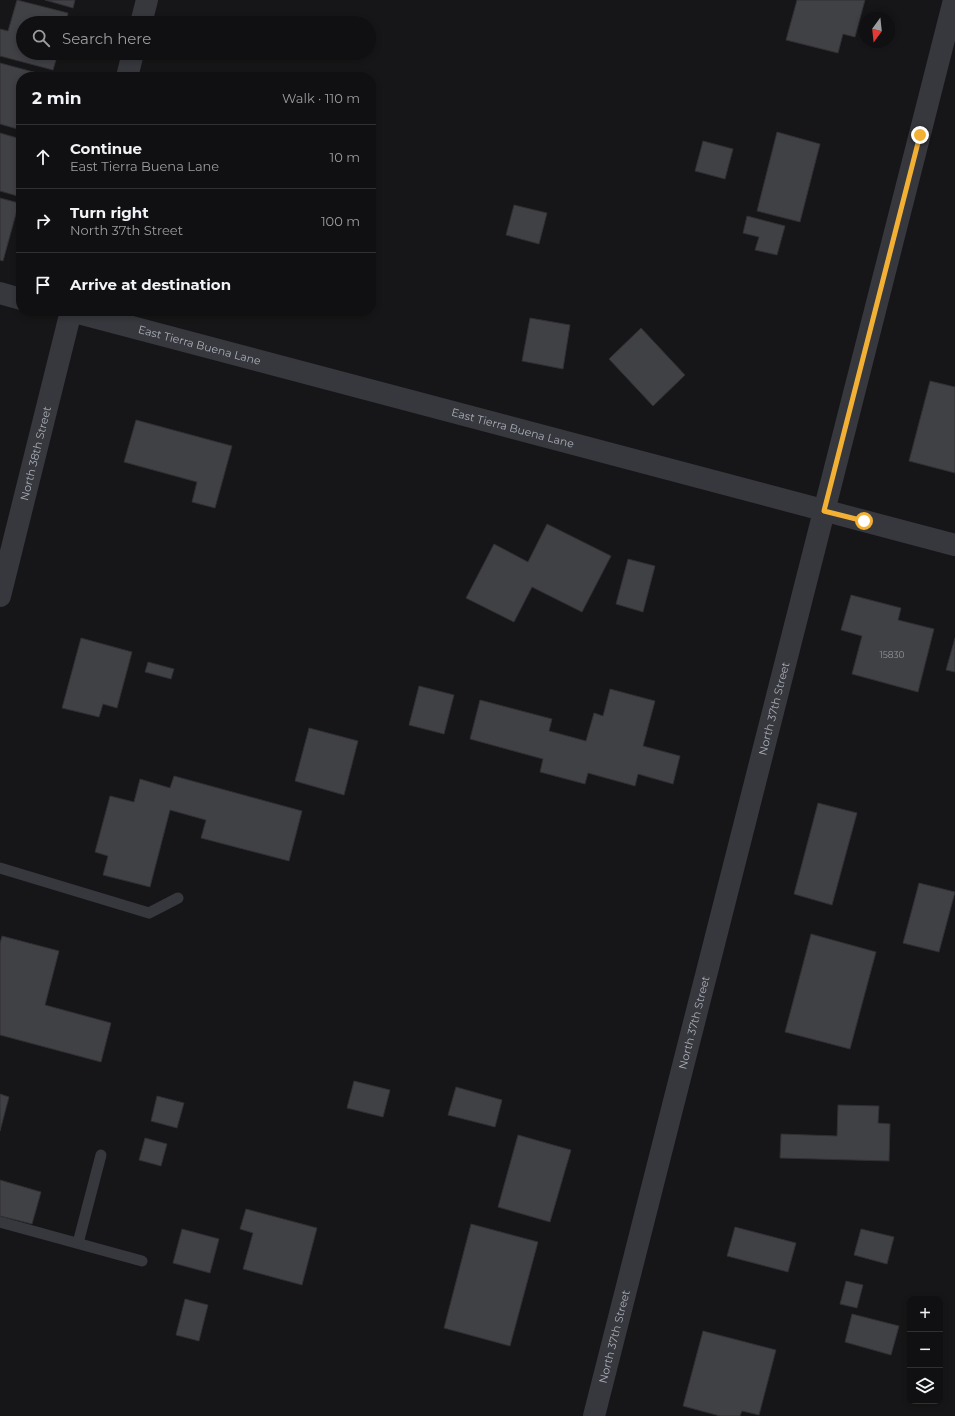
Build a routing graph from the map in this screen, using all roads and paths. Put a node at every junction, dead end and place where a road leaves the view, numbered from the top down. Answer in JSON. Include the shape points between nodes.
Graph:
{"nodes":[{"id":1,"x":147,"y":0,"type":"edge"},
{"id":2,"x":954,"y":0,"type":"edge"},
{"id":3,"x":143,"y":16,"type":"edge"},
{"id":4,"x":131,"y":60,"type":"edge"},
{"id":5,"x":128,"y":72,"type":"edge"},
{"id":6,"x":0,"y":293,"type":"edge"},
{"id":7,"x":16,"y":298,"type":"edge"},
{"id":8,"x":70,"y":316,"type":"edge"},
{"id":9,"x":90,"y":316,"type":"edge"},
{"id":10,"x":824,"y":511,"type":"junction"},
{"id":11,"x":955,"y":545,"type":"edge"},
{"id":12,"x":0,"y":596,"type":"edge"},
{"id":13,"x":0,"y":868,"type":"edge"},
{"id":14,"x":178,"y":898,"type":"dead end"},
{"id":15,"x":102,"y":1155,"type":"dead end"},
{"id":16,"x":0,"y":1222,"type":"edge"},
{"id":17,"x":78,"y":1243,"type":"junction"},
{"id":18,"x":142,"y":1261,"type":"dead end"},
{"id":19,"x":594,"y":1416,"type":"edge"}],
"edges":[{"from":1,"to":3,"type":"street"},
{"from":2,"to":10,"type":"street","name":"North 37th Street"},
{"from":4,"to":5,"type":"street"},
{"from":6,"to":7,"type":"street"},
{"from":8,"to":12,"type":"street","name":"North 38th Street"},
{"from":9,"to":10,"type":"street","name":"East Tierra Buena Lane"},
{"from":10,"to":11,"type":"street","name":"East Tierra Buena Lane"},
{"from":10,"to":19,"type":"street","name":"North 37th Street"},
{"from":13,"to":14,"type":"lane","via":[[149,913]]},
{"from":15,"to":17,"type":"lane"},
{"from":16,"to":17,"type":"lane"},
{"from":17,"to":18,"type":"lane"}]}
